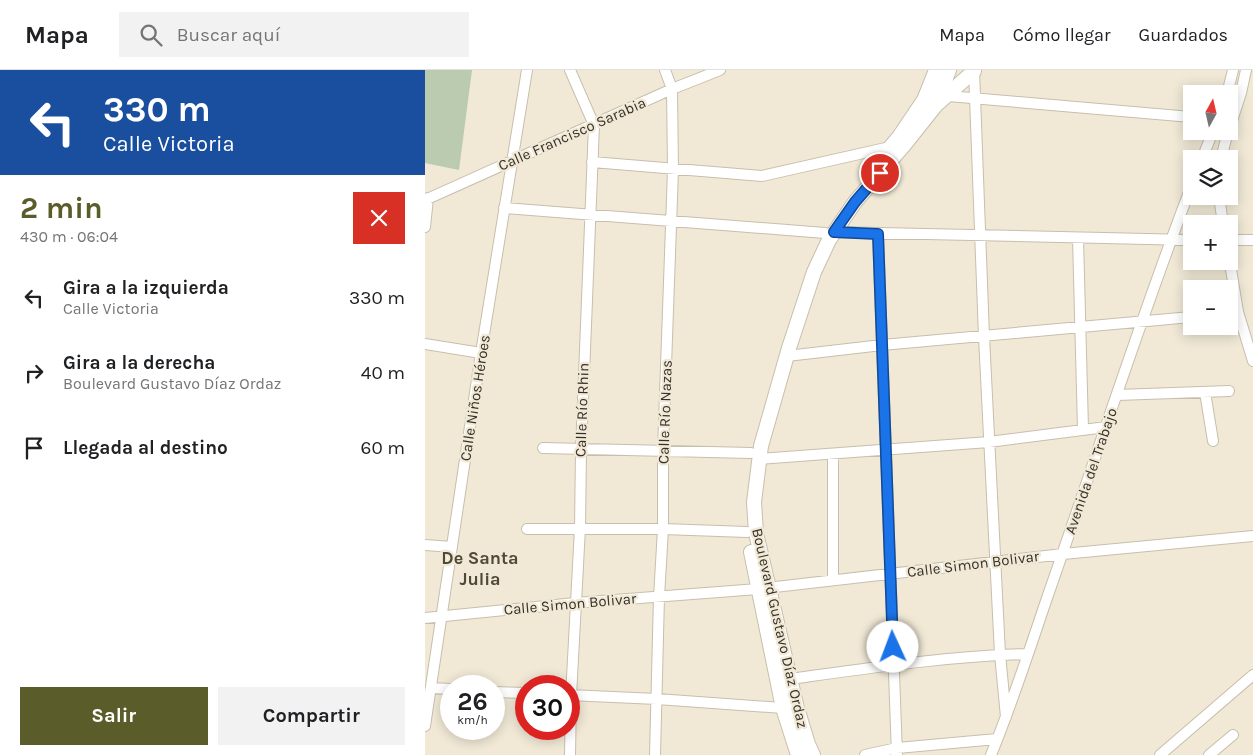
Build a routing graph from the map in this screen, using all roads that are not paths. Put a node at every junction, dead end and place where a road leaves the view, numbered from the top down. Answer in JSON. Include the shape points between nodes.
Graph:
{"nodes":[{"id":1,"x":527,"y":70,"type":"edge"},
{"id":2,"x":570,"y":70,"type":"edge"},
{"id":3,"x":665,"y":70,"type":"edge"},
{"id":4,"x":720,"y":70,"type":"edge"},
{"id":5,"x":936,"y":70,"type":"edge"},
{"id":6,"x":949,"y":70,"type":"edge"},
{"id":7,"x":1233,"y":70,"type":"edge"},
{"id":8,"x":1247,"y":70,"type":"edge"},
{"id":9,"x":974,"y":71,"type":"edge"},
{"id":10,"x":1229,"y":85,"type":"edge"},
{"id":11,"x":672,"y":89,"type":"junction"},
{"id":12,"x":948,"y":96,"type":"junction"},
{"id":13,"x":974,"y":99,"type":"junction"},
{"id":14,"x":1238,"y":102,"type":"edge"},
{"id":15,"x":936,"y":105,"type":"junction"},
{"id":16,"x":1183,"y":116,"type":"edge"},
{"id":17,"x":594,"y":125,"type":"junction"},
{"id":18,"x":890,"y":147,"type":"junction"},
{"id":19,"x":513,"y":160,"type":"junction"},
{"id":20,"x":592,"y":162,"type":"junction"},
{"id":21,"x":673,"y":170,"type":"junction"},
{"id":22,"x":427,"y":199,"type":"edge"},
{"id":23,"x":1184,"y":205,"type":"edge"},
{"id":24,"x":504,"y":208,"type":"junction"},
{"id":25,"x":589,"y":213,"type":"junction"},
{"id":26,"x":671,"y":220,"type":"junction"},
{"id":27,"x":425,"y":227,"type":"edge"},
{"id":28,"x":829,"y":232,"type":"junction"},
{"id":29,"x":878,"y":234,"type":"junction"},
{"id":30,"x":979,"y":236,"type":"junction"},
{"id":31,"x":1078,"y":238,"type":"junction"},
{"id":32,"x":1171,"y":239,"type":"junction"},
{"id":33,"x":1183,"y":240,"type":"edge"},
{"id":34,"x":1238,"y":240,"type":"edge"},
{"id":35,"x":1253,"y":240,"type":"edge"},
{"id":36,"x":1183,"y":318,"type":"edge"},
{"id":37,"x":1142,"y":322,"type":"junction"},
{"id":38,"x":1238,"y":325,"type":"edge"},
{"id":39,"x":1081,"y":328,"type":"junction"},
{"id":40,"x":984,"y":337,"type":"junction"},
{"id":41,"x":425,"y":344,"type":"edge"},
{"id":42,"x":882,"y":345,"type":"junction"},
{"id":43,"x":481,"y":353,"type":"junction"},
{"id":44,"x":787,"y":356,"type":"junction"},
{"id":45,"x":1253,"y":361,"type":"edge"},
{"id":46,"x":1229,"y":391,"type":"dead end"},
{"id":47,"x":1205,"y":392,"type":"junction"},
{"id":48,"x":1117,"y":395,"type":"junction"},
{"id":49,"x":1106,"y":427,"type":"junction"},
{"id":50,"x":1083,"y":429,"type":"junction"},
{"id":51,"x":1213,"y":441,"type":"dead end"},
{"id":52,"x":989,"y":442,"type":"junction"},
{"id":53,"x":543,"y":448,"type":"dead end"},
{"id":54,"x":581,"y":450,"type":"junction"},
{"id":55,"x":663,"y":450,"type":"junction"},
{"id":56,"x":887,"y":450,"type":"junction"},
{"id":57,"x":833,"y":454,"type":"junction"},
{"id":58,"x":755,"y":456,"type":"junction"},
{"id":59,"x":580,"y":528,"type":"junction"},
{"id":60,"x":527,"y":529,"type":"dead end"},
{"id":61,"x":663,"y":529,"type":"junction"},
{"id":62,"x":747,"y":532,"type":"junction"},
{"id":63,"x":1253,"y":536,"type":"edge"},
{"id":64,"x":425,"y":545,"type":"edge"},
{"id":65,"x":452,"y":547,"type":"junction"},
{"id":66,"x":1063,"y":554,"type":"junction"},
{"id":67,"x":995,"y":562,"type":"junction"},
{"id":68,"x":891,"y":574,"type":"junction"},
{"id":69,"x":833,"y":580,"type":"junction"},
{"id":70,"x":764,"y":589,"type":"junction"},
{"id":71,"x":659,"y":597,"type":"junction"},
{"id":72,"x":575,"y":602,"type":"junction"},
{"id":73,"x":441,"y":617,"type":"junction"},
{"id":74,"x":425,"y":618,"type":"edge"},
{"id":75,"x":1000,"y":654,"type":"junction"},
{"id":76,"x":1028,"y":654,"type":"junction"},
{"id":77,"x":893,"y":665,"type":"junction"},
{"id":78,"x":571,"y":675,"type":"edge"},
{"id":79,"x":1253,"y":675,"type":"edge"},
{"id":80,"x":790,"y":679,"type":"junction"},
{"id":81,"x":431,"y":688,"type":"junction"},
{"id":82,"x":440,"y":689,"type":"edge"},
{"id":83,"x":580,"y":696,"type":"edge"},
{"id":84,"x":657,"y":699,"type":"junction"},
{"id":85,"x":783,"y":708,"type":"junction"},
{"id":86,"x":1006,"y":717,"type":"junction"},
{"id":87,"x":425,"y":726,"type":"edge"},
{"id":88,"x":1233,"y":735,"type":"dead end"},
{"id":89,"x":569,"y":740,"type":"edge"},
{"id":90,"x":997,"y":740,"type":"junction"},
{"id":91,"x":897,"y":752,"type":"edge"},
{"id":92,"x":569,"y":755,"type":"edge"},
{"id":93,"x":655,"y":755,"type":"edge"},
{"id":94,"x":798,"y":755,"type":"edge"},
{"id":95,"x":813,"y":755,"type":"edge"},
{"id":96,"x":865,"y":755,"type":"edge"},
{"id":97,"x":991,"y":755,"type":"edge"},
{"id":98,"x":1160,"y":755,"type":"edge"},
{"id":99,"x":1209,"y":755,"type":"edge"}],
"edges":[{"from":1,"to":19,"type":"street","name":"Calle Niños Héroes"},
{"from":2,"to":17,"type":"street","name":"Calle Río Rhin"},
{"from":3,"to":11,"type":"street","name":"Calle Río Nazas"},
{"from":4,"to":11,"type":"street","name":"Calle Francisco Sarabia"},
{"from":5,"to":18,"type":"main road","name":"Boulevard Gustavo Díaz Ordaz","via":[[923,100]]},
{"from":6,"to":15,"type":"main road","name":"Boulevard Gustavo Díaz Ordaz"},
{"from":7,"to":10,"type":"street"},
{"from":8,"to":14,"type":"street"},
{"from":9,"to":12,"type":"main road"},
{"from":9,"to":13,"type":"street"},
{"from":11,"to":17,"type":"street","name":"Calle Francisco Sarabia"},
{"from":11,"to":21,"type":"street","name":"Calle Río Nazas"},
{"from":12,"to":13,"type":"street"},
{"from":12,"to":15,"type":"main road"},
{"from":13,"to":16,"type":"street"},
{"from":13,"to":30,"type":"street"},
{"from":15,"to":28,"type":"main road","name":"Boulevard Gustavo Díaz Ordaz"},
{"from":17,"to":19,"type":"street","name":"Calle Francisco Sarabia"},
{"from":17,"to":20,"type":"street","name":"Calle Río Rhin"},
{"from":18,"to":21,"type":"street","via":[[765,176]]},
{"from":18,"to":28,"type":"main road","name":"Boulevard Gustavo Díaz Ordaz","via":[[847,199]]},
{"from":19,"to":22,"type":"street","name":"Calle Francisco Sarabia"},
{"from":19,"to":24,"type":"street","name":"Calle Niños Héroes"},
{"from":20,"to":21,"type":"street"},
{"from":20,"to":25,"type":"street","name":"Calle Río Rhin"},
{"from":21,"to":26,"type":"street","name":"Calle Río Nazas"},
{"from":22,"to":27,"type":"street"},
{"from":23,"to":32,"type":"street","name":"Avenida del Trabajo"},
{"from":24,"to":25,"type":"street"},
{"from":24,"to":43,"type":"street","name":"Calle Niños Héroes"},
{"from":25,"to":26,"type":"street"},
{"from":25,"to":54,"type":"street","name":"Calle Río Rhin"},
{"from":26,"to":28,"type":"street"},
{"from":26,"to":55,"type":"street","name":"Calle Río Nazas"},
{"from":28,"to":29,"type":"street"},
{"from":28,"to":44,"type":"main road","name":"Boulevard Gustavo Díaz Ordaz"},
{"from":28,"to":58,"type":"main road","name":"Boulevard Gustavo Díaz Ordaz","via":[[805,276],[779,350]]},
{"from":29,"to":30,"type":"street"},
{"from":29,"to":42,"type":"street"},
{"from":30,"to":31,"type":"street"},
{"from":30,"to":40,"type":"street"},
{"from":31,"to":32,"type":"street"},
{"from":31,"to":39,"type":"street"},
{"from":32,"to":33,"type":"street"},
{"from":32,"to":37,"type":"street","name":"Avenida del Trabajo"},
{"from":34,"to":35,"type":"street"},
{"from":36,"to":37,"type":"street"},
{"from":37,"to":39,"type":"street"},
{"from":37,"to":48,"type":"street","name":"Avenida del Trabajo"},
{"from":38,"to":45,"type":"street"},
{"from":39,"to":40,"type":"street"},
{"from":39,"to":50,"type":"street"},
{"from":40,"to":42,"type":"street"},
{"from":40,"to":52,"type":"street"},
{"from":41,"to":43,"type":"street"},
{"from":42,"to":44,"type":"street"},
{"from":42,"to":56,"type":"street"},
{"from":43,"to":65,"type":"street","name":"Calle Niños Héroes"},
{"from":44,"to":58,"type":"main road","name":"Boulevard Gustavo Díaz Ordaz","via":[[761,446]]},
{"from":46,"to":47,"type":"street"},
{"from":47,"to":48,"type":"street"},
{"from":47,"to":51,"type":"street"},
{"from":48,"to":49,"type":"street","name":"Avenida del Trabajo"},
{"from":49,"to":50,"type":"street"},
{"from":49,"to":66,"type":"street","name":"Avenida del Trabajo"},
{"from":50,"to":52,"type":"street"},
{"from":52,"to":56,"type":"street"},
{"from":52,"to":67,"type":"street"},
{"from":53,"to":54,"type":"street"},
{"from":54,"to":55,"type":"street"},
{"from":54,"to":59,"type":"street","name":"Calle Río Rhin"},
{"from":55,"to":58,"type":"street"},
{"from":55,"to":61,"type":"street","name":"Calle Río Nazas"},
{"from":56,"to":57,"type":"street"},
{"from":56,"to":68,"type":"street"},
{"from":57,"to":58,"type":"street"},
{"from":57,"to":69,"type":"street"},
{"from":58,"to":62,"type":"main road","name":"Boulevard Gustavo Díaz Ordaz","via":[[746,504]]},
{"from":58,"to":70,"type":"main road","name":"Boulevard Gustavo Díaz Ordaz","via":[[756,533]]},
{"from":59,"to":60,"type":"street"},
{"from":59,"to":61,"type":"street"},
{"from":59,"to":72,"type":"street","name":"Calle Río Rhin"},
{"from":61,"to":62,"type":"street"},
{"from":61,"to":71,"type":"street","name":"Calle Río Nazas"},
{"from":62,"to":70,"type":"main road","name":"Boulevard Gustavo Díaz Ordaz"},
{"from":63,"to":66,"type":"street","name":"Calle Simon Bolivar"},
{"from":64,"to":65,"type":"street"},
{"from":65,"to":73,"type":"street","name":"Calle Niños Héroes"},
{"from":66,"to":67,"type":"street","name":"Calle Simon Bolivar"},
{"from":66,"to":76,"type":"street","name":"Avenida del Trabajo"},
{"from":67,"to":68,"type":"street","name":"Calle Simon Bolivar"},
{"from":67,"to":75,"type":"street"},
{"from":68,"to":69,"type":"street","name":"Calle Simon Bolivar"},
{"from":68,"to":77,"type":"street"},
{"from":69,"to":70,"type":"street","name":"Calle Simon Bolivar"},
{"from":70,"to":71,"type":"street","name":"Calle Simon Bolivar"},
{"from":70,"to":80,"type":"main road","name":"Boulevard Gustavo Díaz Ordaz"},
{"from":70,"to":85,"type":"main road","name":"Boulevard Gustavo Díaz Ordaz"},
{"from":71,"to":72,"type":"street","name":"Calle Simon Bolivar"},
{"from":71,"to":84,"type":"street","name":"Calle Río Nazas"},
{"from":72,"to":73,"type":"street","name":"Calle Simon Bolivar"},
{"from":72,"to":78,"type":"street","name":"Calle Río Rhin"},
{"from":73,"to":74,"type":"street","name":"Calle Simon Bolivar"},
{"from":73,"to":81,"type":"street","name":"Calle Niños Héroes"},
{"from":75,"to":76,"type":"street"},
{"from":75,"to":77,"type":"street"},
{"from":75,"to":86,"type":"street"},
{"from":76,"to":86,"type":"street","name":"Avenida del Trabajo"},
{"from":77,"to":80,"type":"street"},
{"from":77,"to":91,"type":"street"},
{"from":79,"to":98,"type":"street"},
{"from":80,"to":95,"type":"main road","name":"Boulevard Gustavo Díaz Ordaz"},
{"from":81,"to":82,"type":"street"},
{"from":81,"to":87,"type":"street","name":"Calle Niños Héroes"},
{"from":83,"to":84,"type":"street"},
{"from":84,"to":85,"type":"street"},
{"from":84,"to":93,"type":"street","name":"Calle Río Nazas"},
{"from":85,"to":94,"type":"main road","name":"Boulevard Gustavo Díaz Ordaz"},
{"from":86,"to":90,"type":"street","name":"Avenida del Trabajo"},
{"from":88,"to":99,"type":"street"},
{"from":89,"to":92,"type":"street","name":"Calle Río Rhin"},
{"from":90,"to":91,"type":"street"},
{"from":90,"to":97,"type":"street","name":"Avenida del Trabajo"},
{"from":91,"to":96,"type":"street"}]}
